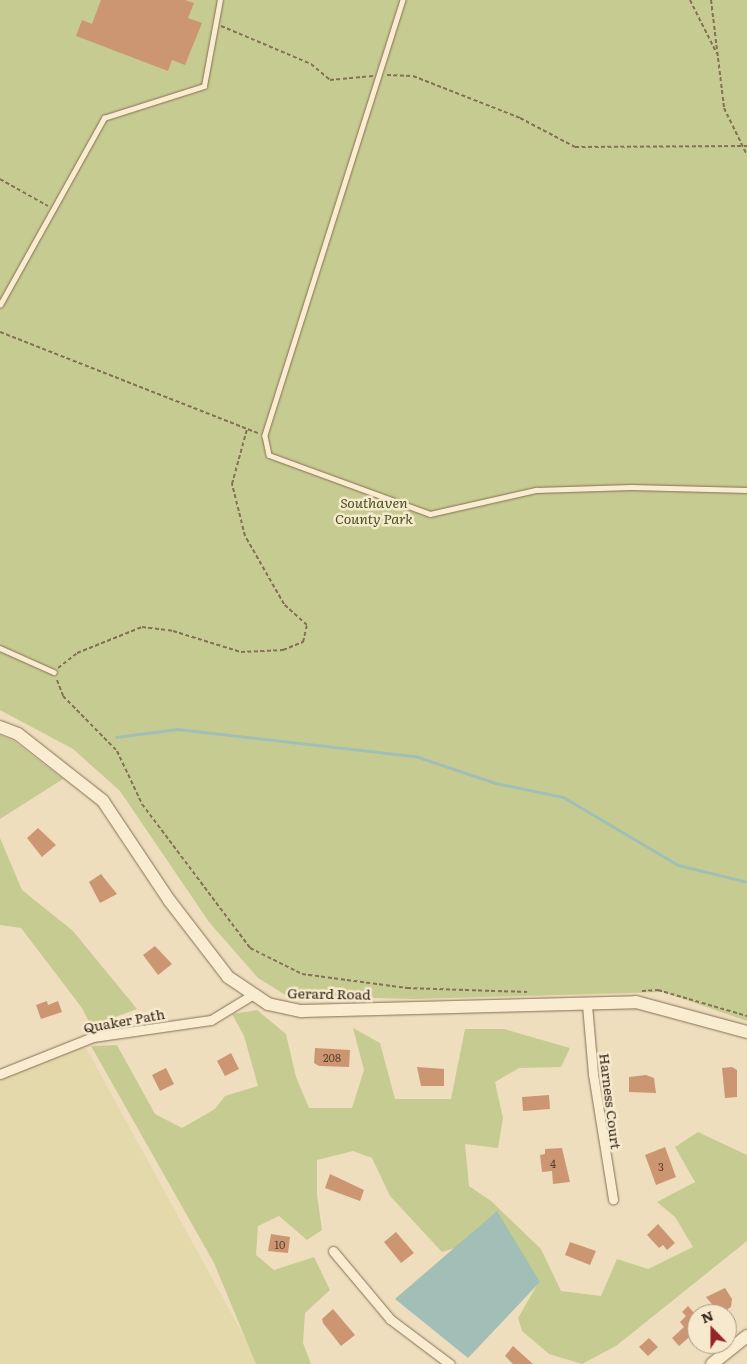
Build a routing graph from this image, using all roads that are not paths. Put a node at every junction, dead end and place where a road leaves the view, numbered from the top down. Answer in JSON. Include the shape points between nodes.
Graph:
{"nodes":[{"id":1,"x":220,"y":0,"type":"edge"},
{"id":2,"x":402,"y":0,"type":"edge"},
{"id":3,"x":0,"y":305,"type":"edge"},
{"id":4,"x":747,"y":490,"type":"edge"},
{"id":5,"x":0,"y":648,"type":"edge"},
{"id":6,"x":54,"y":672,"type":"road end"},
{"id":7,"x":0,"y":727,"type":"edge"},
{"id":8,"x":252,"y":995,"type":"junction"},
{"id":9,"x":587,"y":1005,"type":"junction"},
{"id":10,"x":747,"y":1032,"type":"edge"},
{"id":11,"x":0,"y":1074,"type":"edge"},
{"id":12,"x":613,"y":1199,"type":"dead end"},
{"id":13,"x":333,"y":1251,"type":"dead end"},
{"id":14,"x":747,"y":1336,"type":"edge"},
{"id":15,"x":450,"y":1364,"type":"edge"},
{"id":16,"x":712,"y":1364,"type":"edge"}],
"edges":[{"from":1,"to":3,"type":"lane","via":[[204,86],[104,118]]},
{"from":2,"to":4,"type":"lane","via":[[265,436],[269,455],[430,514],[536,490],[631,487]]},
{"from":5,"to":6,"type":"lane"},
{"from":7,"to":8,"type":"street","name":"Gerard Road","via":[[18,734],[103,801],[168,900],[228,976]]},
{"from":8,"to":9,"type":"street","name":"Gerard Road","via":[[284,1009],[302,1011]]},
{"from":8,"to":11,"type":"street","name":"Quaker Path","via":[[211,1020],[93,1037]]},
{"from":9,"to":10,"type":"street","name":"Gerard Road","via":[[651,1004]]},
{"from":9,"to":12,"type":"street","name":"Harness Court","via":[[596,1103]]},
{"from":13,"to":15,"type":"street","via":[[390,1318]]},
{"from":14,"to":16,"type":"street"}]}
